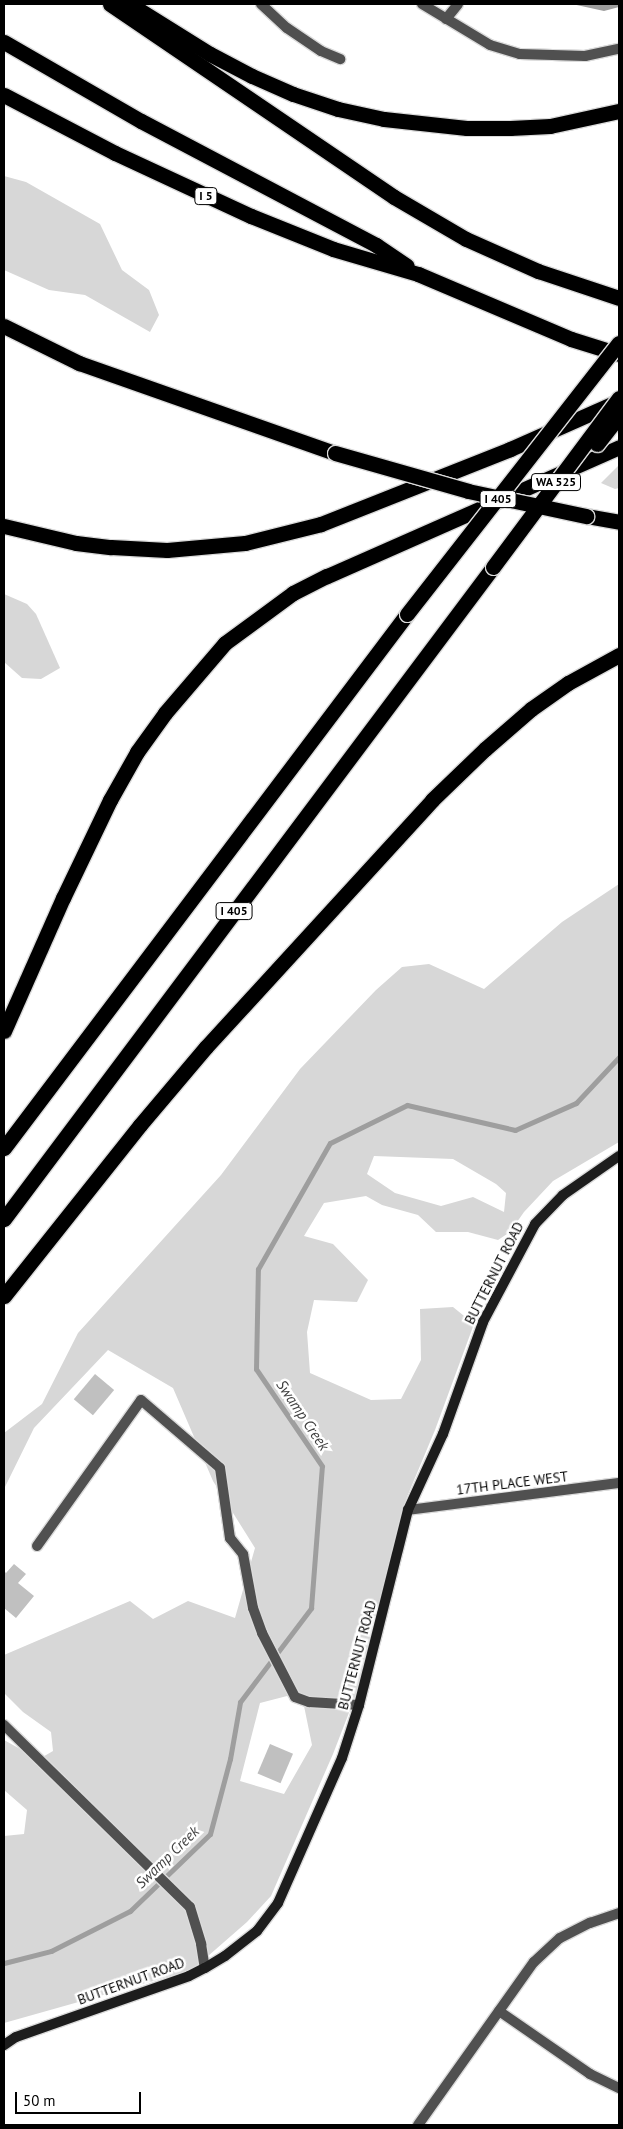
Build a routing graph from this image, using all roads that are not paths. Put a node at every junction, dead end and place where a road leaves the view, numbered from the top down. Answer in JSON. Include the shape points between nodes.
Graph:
{"nodes":[{"id":1,"x":110,"y":4,"type":"edge"},
{"id":2,"x":130,"y":4,"type":"edge"},
{"id":3,"x":261,"y":4,"type":"edge"},
{"id":4,"x":422,"y":4,"type":"edge"},
{"id":5,"x":458,"y":4,"type":"edge"},
{"id":6,"x":446,"y":20,"type":"junction"},
{"id":7,"x":4,"y":42,"type":"edge"},
{"id":8,"x":619,"y":49,"type":"edge"},
{"id":9,"x":340,"y":59,"type":"dead end"},
{"id":10,"x":4,"y":95,"type":"edge"},
{"id":11,"x":619,"y":111,"type":"edge"},
{"id":12,"x":418,"y":274,"type":"junction"},
{"id":13,"x":619,"y":298,"type":"edge"},
{"id":14,"x":4,"y":326,"type":"edge"},
{"id":15,"x":619,"y":344,"type":"edge"},
{"id":16,"x":619,"y":354,"type":"edge"},
{"id":17,"x":619,"y":399,"type":"edge"},
{"id":18,"x":619,"y":416,"type":"edge"},
{"id":19,"x":619,"y":447,"type":"edge"},
{"id":20,"x":619,"y":522,"type":"edge"},
{"id":21,"x":4,"y":526,"type":"edge"},
{"id":22,"x":493,"y":567,"type":"junction"},
{"id":23,"x":619,"y":655,"type":"edge"},
{"id":24,"x":4,"y":1031,"type":"edge"},
{"id":25,"x":4,"y":1148,"type":"edge"},
{"id":26,"x":619,"y":1156,"type":"edge"},
{"id":27,"x":4,"y":1219,"type":"edge"},
{"id":28,"x":4,"y":1296,"type":"edge"},
{"id":29,"x":619,"y":1483,"type":"edge"},
{"id":30,"x":408,"y":1510,"type":"junction"},
{"id":31,"x":37,"y":1546,"type":"dead end"},
{"id":32,"x":359,"y":1705,"type":"junction"},
{"id":33,"x":4,"y":1725,"type":"edge"},
{"id":34,"x":619,"y":1914,"type":"edge"},
{"id":35,"x":205,"y":1968,"type":"junction"},
{"id":36,"x":499,"y":2011,"type":"junction"},
{"id":37,"x":4,"y":2045,"type":"edge"},
{"id":38,"x":619,"y":2088,"type":"edge"},
{"id":39,"x":418,"y":2125,"type":"edge"}],
"edges":[{"from":1,"to":13,"type":"highway","via":[[394,197],[466,240],[538,271]]},
{"from":2,"to":11,"type":"highway","via":[[252,76],[338,109],[384,119],[466,128],[550,126]]},
{"from":3,"to":9,"type":"street","via":[[287,28]]},
{"from":4,"to":6,"type":"street"},
{"from":5,"to":6,"type":"street"},
{"from":6,"to":8,"type":"street","via":[[490,45],[520,54],[585,56]]},
{"from":7,"to":12,"type":"highway","via":[[141,121],[376,245]]},
{"from":10,"to":12,"type":"highway","number":"I 5","via":[[116,153],[252,216],[333,249]]},
{"from":12,"to":16,"type":"highway","number":"I 5","via":[[571,339]]},
{"from":14,"to":20,"type":"highway","bridge":true,"via":[[79,363],[335,453],[468,491]]},
{"from":15,"to":25,"type":"highway","number":"I 405","bridge":true,"via":[[407,614]]},
{"from":17,"to":21,"type":"highway","via":[[510,450],[351,513],[296,532],[245,543],[167,550],[111,547],[76,543]]},
{"from":17,"to":22,"type":"highway","number":"WA 525","bridge":true},
{"from":18,"to":22,"type":"highway","bridge":true},
{"from":19,"to":24,"type":"highway","via":[[336,571],[293,593],[225,643],[165,713],[132,760],[71,880]]},
{"from":22,"to":27,"type":"highway","number":"I 405"},
{"from":23,"to":28,"type":"highway","via":[[568,683],[531,709],[432,800],[206,1047]]},
{"from":26,"to":30,"type":"street","name":"BUTTERNUT ROAD","via":[[563,1195],[534,1224],[483,1322],[443,1434]]},
{"from":29,"to":30,"type":"street","name":"17TH PLACE WEST"},
{"from":30,"to":32,"type":"street","name":"BUTTERNUT ROAD"},
{"from":31,"to":32,"type":"street","via":[[141,1400],[220,1468],[230,1538],[243,1554],[253,1608],[262,1633],[295,1697],[309,1702]]},
{"from":32,"to":35,"type":"street","name":"BUTTERNUT ROAD","via":[[342,1758],[278,1903],[257,1931]]},
{"from":33,"to":35,"type":"street","via":[[190,1907]]},
{"from":34,"to":36,"type":"street","via":[[590,1923],[560,1938],[534,1962]]},
{"from":35,"to":37,"type":"street","name":"BUTTERNUT ROAD","via":[[16,2037]]},
{"from":36,"to":38,"type":"street","via":[[590,2074]]},
{"from":36,"to":39,"type":"street"}]}
